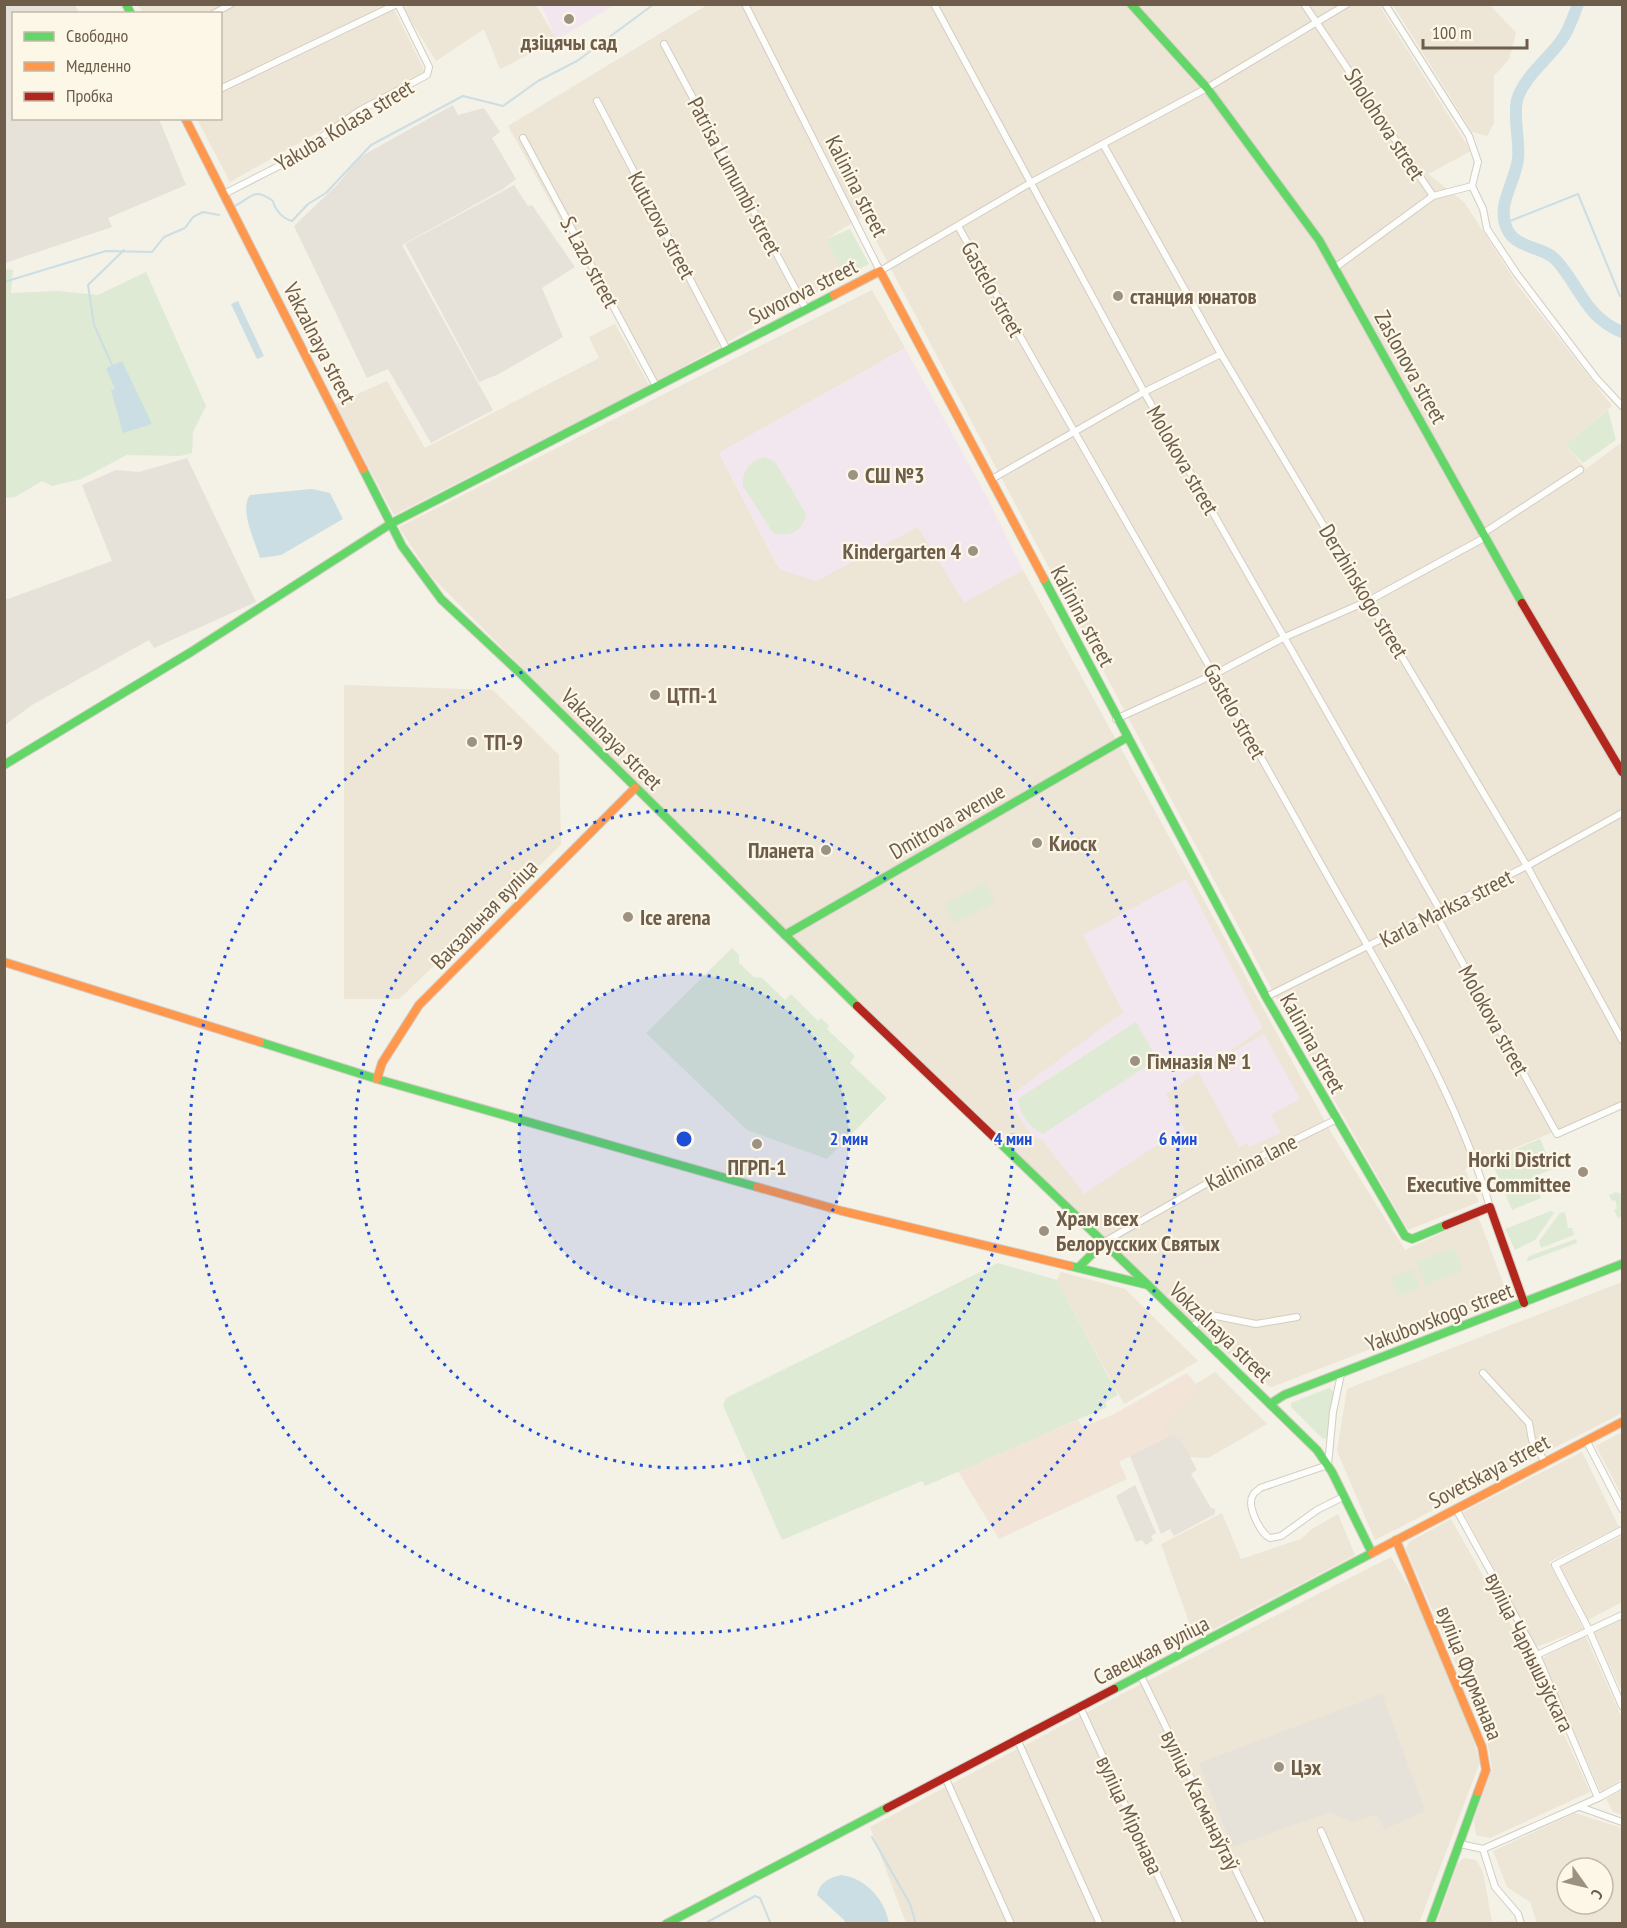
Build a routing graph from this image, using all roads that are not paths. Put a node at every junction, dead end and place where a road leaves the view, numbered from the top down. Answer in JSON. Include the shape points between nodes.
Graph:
{"nodes":[{"id":1,"x":231,"y":4,"type":"edge"},
{"id":2,"x":397,"y":4,"type":"edge"},
{"id":3,"x":745,"y":4,"type":"edge"},
{"id":4,"x":934,"y":4,"type":"edge"},
{"id":5,"x":1131,"y":4,"type":"edge"},
{"id":6,"x":1304,"y":4,"type":"edge"},
{"id":7,"x":1347,"y":4,"type":"edge"},
{"id":8,"x":1385,"y":4,"type":"edge"},
{"id":9,"x":217,"y":12,"type":"edge"},
{"id":10,"x":1317,"y":21,"type":"junction"},
{"id":11,"x":664,"y":44,"type":"dead end"},
{"id":12,"x":222,"y":88,"type":"edge"},
{"id":13,"x":1207,"y":88,"type":"junction"},
{"id":14,"x":597,"y":101,"type":"dead end"},
{"id":15,"x":186,"y":120,"type":"edge"},
{"id":16,"x":523,"y":138,"type":"dead end"},
{"id":17,"x":1103,"y":144,"type":"junction"},
{"id":18,"x":1032,"y":182,"type":"junction"},
{"id":19,"x":1472,"y":186,"type":"junction"},
{"id":20,"x":224,"y":194,"type":"junction"},
{"id":21,"x":1433,"y":196,"type":"junction"},
{"id":22,"x":958,"y":226,"type":"junction"},
{"id":23,"x":1336,"y":267,"type":"junction"},
{"id":24,"x":880,"y":271,"type":"junction"},
{"id":25,"x":806,"y":309,"type":"junction"},
{"id":26,"x":727,"y":350,"type":"junction"},
{"id":27,"x":1221,"y":354,"type":"junction"},
{"id":28,"x":656,"y":386,"type":"junction"},
{"id":29,"x":1144,"y":392,"type":"junction"},
{"id":30,"x":1623,"y":406,"type":"edge"},
{"id":31,"x":1073,"y":433,"type":"junction"},
{"id":32,"x":1580,"y":470,"type":"dead end"},
{"id":33,"x":990,"y":480,"type":"junction"},
{"id":34,"x":392,"y":523,"type":"junction"},
{"id":35,"x":1483,"y":536,"type":"junction"},
{"id":36,"x":1370,"y":600,"type":"junction"},
{"id":37,"x":1285,"y":637,"type":"junction"},
{"id":38,"x":1215,"y":674,"type":"junction"},
{"id":39,"x":1116,"y":719,"type":"junction"},
{"id":40,"x":1126,"y":738,"type":"junction"},
{"id":41,"x":4,"y":765,"type":"edge"},
{"id":42,"x":1623,"y":772,"type":"edge"},
{"id":43,"x":635,"y":788,"type":"junction"},
{"id":44,"x":1623,"y":813,"type":"edge"},
{"id":45,"x":1527,"y":866,"type":"junction"},
{"id":46,"x":1437,"y":911,"type":"junction"},
{"id":47,"x":785,"y":935,"type":"junction"},
{"id":48,"x":1368,"y":948,"type":"junction"},
{"id":49,"x":4,"y":962,"type":"edge"},
{"id":50,"x":1266,"y":997,"type":"junction"},
{"id":51,"x":1623,"y":1040,"type":"edge"},
{"id":52,"x":377,"y":1079,"type":"junction"},
{"id":53,"x":1623,"y":1105,"type":"edge"},
{"id":54,"x":1335,"y":1119,"type":"junction"},
{"id":55,"x":1490,"y":1207,"type":"junction"},
{"id":56,"x":1104,"y":1242,"type":"junction"},
{"id":57,"x":1623,"y":1264,"type":"edge"},
{"id":58,"x":1079,"y":1267,"type":"junction"},
{"id":59,"x":1148,"y":1285,"type":"junction"},
{"id":60,"x":1524,"y":1303,"type":"junction"},
{"id":61,"x":1297,"y":1317,"type":"dead end"},
{"id":62,"x":1191,"y":1327,"type":"junction"},
{"id":63,"x":1483,"y":1373,"type":"dead end"},
{"id":64,"x":1341,"y":1374,"type":"junction"},
{"id":65,"x":1270,"y":1404,"type":"junction"},
{"id":66,"x":1623,"y":1422,"type":"edge"},
{"id":67,"x":1586,"y":1440,"type":"junction"},
{"id":68,"x":1545,"y":1462,"type":"junction"},
{"id":69,"x":1328,"y":1465,"type":"junction"},
{"id":70,"x":1343,"y":1497,"type":"junction"},
{"id":71,"x":1456,"y":1509,"type":"junction"},
{"id":72,"x":1623,"y":1509,"type":"edge"},
{"id":73,"x":1623,"y":1530,"type":"edge"},
{"id":74,"x":1396,"y":1540,"type":"junction"},
{"id":75,"x":1372,"y":1553,"type":"junction"},
{"id":76,"x":1623,"y":1614,"type":"edge"},
{"id":77,"x":1589,"y":1630,"type":"junction"},
{"id":78,"x":1537,"y":1655,"type":"junction"},
{"id":79,"x":1141,"y":1676,"type":"junction"},
{"id":80,"x":1621,"y":1696,"type":"edge"},
{"id":81,"x":1623,"y":1706,"type":"edge"},
{"id":82,"x":1080,"y":1707,"type":"junction"},
{"id":83,"x":1017,"y":1739,"type":"junction"},
{"id":84,"x":945,"y":1777,"type":"junction"},
{"id":85,"x":1623,"y":1785,"type":"edge"},
{"id":86,"x":1598,"y":1798,"type":"junction"},
{"id":87,"x":1580,"y":1807,"type":"junction"},
{"id":88,"x":1623,"y":1822,"type":"edge"},
{"id":89,"x":1321,"y":1831,"type":"dead end"},
{"id":90,"x":1460,"y":1844,"type":"junction"},
{"id":91,"x":1483,"y":1849,"type":"junction"},
{"id":92,"x":666,"y":1923,"type":"edge"},
{"id":93,"x":1011,"y":1923,"type":"edge"},
{"id":94,"x":1100,"y":1923,"type":"edge"},
{"id":95,"x":1180,"y":1923,"type":"edge"},
{"id":96,"x":1262,"y":1923,"type":"edge"},
{"id":97,"x":1362,"y":1923,"type":"edge"},
{"id":98,"x":1430,"y":1923,"type":"edge"},
{"id":99,"x":1521,"y":1923,"type":"edge"}],
"edges":[{"from":1,"to":9,"type":"street"},
{"from":2,"to":12,"type":"street"},
{"from":2,"to":20,"type":"street","name":"Yakuba Kolasa street","via":[[429,67],[427,75],[359,111],[281,165]]},
{"from":3,"to":24,"type":"street","name":"Kalinina street"},
{"from":4,"to":18,"type":"street","name":"Molokova street"},
{"from":5,"to":13,"type":"main road","name":"Zaslonova street"},
{"from":6,"to":10,"type":"street","name":"Sholohova street"},
{"from":7,"to":10,"type":"street","name":"Suvorova street"},
{"from":8,"to":19,"type":"street","via":[[1469,136],[1478,162]]},
{"from":10,"to":13,"type":"street","name":"Suvorova street"},
{"from":10,"to":21,"type":"street","name":"Sholohova street"},
{"from":11,"to":25,"type":"street","name":"Patrisa Lumumbi street"},
{"from":13,"to":17,"type":"street","name":"Suvorova street"},
{"from":13,"to":23,"type":"main road","name":"Zaslonova street"},
{"from":14,"to":26,"type":"street","name":"Kutuzova street"},
{"from":15,"to":20,"type":"main road","name":"Vakzalnaya street"},
{"from":16,"to":28,"type":"street","name":"S. Lazo street"},
{"from":17,"to":18,"type":"street","name":"Suvorova street"},
{"from":17,"to":27,"type":"street","name":"Derzhinskogo street"},
{"from":18,"to":22,"type":"street","name":"Suvorova street"},
{"from":18,"to":29,"type":"street","name":"Molokova street"},
{"from":19,"to":21,"type":"street","name":"Sholohova street"},
{"from":19,"to":30,"type":"street","via":[[1487,229],[1517,274],[1596,378]]},
{"from":20,"to":34,"type":"main road","name":"Vakzalnaya street"},
{"from":21,"to":23,"type":"street"},
{"from":22,"to":24,"type":"street","name":"Suvorova street"},
{"from":22,"to":31,"type":"street","name":"Gastelo street"},
{"from":23,"to":35,"type":"main road","name":"Zaslonova street"},
{"from":24,"to":25,"type":"main road","name":"Suvorova street"},
{"from":24,"to":33,"type":"main road","name":"Kalinina street"},
{"from":25,"to":26,"type":"main road","name":"Suvorova street"},
{"from":26,"to":28,"type":"main road","name":"Suvorova street"},
{"from":27,"to":29,"type":"street"},
{"from":27,"to":36,"type":"street","name":"Derzhinskogo street"},
{"from":28,"to":34,"type":"main road","name":"Suvorova street"},
{"from":29,"to":31,"type":"street"},
{"from":29,"to":37,"type":"street","name":"Molokova street"},
{"from":31,"to":33,"type":"street"},
{"from":31,"to":38,"type":"street","name":"Gastelo street"},
{"from":32,"to":35,"type":"street"},
{"from":33,"to":39,"type":"main road","name":"Kalinina street"},
{"from":34,"to":41,"type":"main road","name":"Suvorova street","via":[[191,652]]},
{"from":34,"to":43,"type":"main road","name":"Vakzalnaya street","via":[[410,560],[448,607]]},
{"from":35,"to":36,"type":"street"},
{"from":35,"to":42,"type":"main road","name":"Zaslonova street"},
{"from":36,"to":37,"type":"street"},
{"from":36,"to":45,"type":"street","name":"Derzhinskogo street"},
{"from":37,"to":38,"type":"street"},
{"from":37,"to":46,"type":"street","name":"Molokova street"},
{"from":38,"to":39,"type":"street"},
{"from":38,"to":48,"type":"street","name":"Gastelo street"},
{"from":39,"to":40,"type":"main road","name":"Kalinina street"},
{"from":40,"to":47,"type":"main road","name":"Dmitrova avenue"},
{"from":40,"to":50,"type":"main road","name":"Kalinina street"},
{"from":43,"to":47,"type":"main road","name":"Vakzalnaya street"},
{"from":43,"to":52,"type":"main road","name":"Вакзальная вуліца","via":[[419,1005],[382,1063]]},
{"from":44,"to":45,"type":"street","name":"Karla Marksa street"},
{"from":45,"to":46,"type":"street","name":"Karla Marksa street"},
{"from":45,"to":51,"type":"street","name":"Derzhinskogo street"},
{"from":46,"to":48,"type":"street","name":"Karla Marksa street"},
{"from":46,"to":53,"type":"street","name":"Molokova street","via":[[1557,1134]]},
{"from":47,"to":56,"type":"main road","name":"Vakzalnaya street"},
{"from":48,"to":50,"type":"street","name":"Karla Marksa street"},
{"from":48,"to":55,"type":"street","name":"Gastelo street","via":[[1460,1120]]},
{"from":49,"to":52,"type":"main road"},
{"from":50,"to":54,"type":"main road","name":"Kalinina street"},
{"from":52,"to":58,"type":"main road","via":[[854,1214]]},
{"from":54,"to":55,"type":"main road","name":"Kalinina street","via":[[1405,1236],[1412,1239]]},
{"from":54,"to":56,"type":"street","name":"Kalinina lane","via":[[1213,1180]]},
{"from":55,"to":60,"type":"main road"},
{"from":56,"to":58,"type":"main road"},
{"from":56,"to":59,"type":"main road","name":"Vakzalnaya street"},
{"from":57,"to":60,"type":"main road","name":"Yakubovskogo street"},
{"from":58,"to":59,"type":"main road"},
{"from":59,"to":62,"type":"main road","name":"Vokzalnaya street"},
{"from":60,"to":64,"type":"main road","name":"Yakubovskogo street"},
{"from":61,"to":62,"type":"street","via":[[1256,1324],[1211,1315]]},
{"from":62,"to":65,"type":"main road","name":"Vokzalnaya street"},
{"from":63,"to":68,"type":"street","via":[[1529,1423],[1532,1440]]},
{"from":64,"to":65,"type":"main road","name":"Yakubovskogo street"},
{"from":64,"to":69,"type":"street"},
{"from":65,"to":69,"type":"main road"},
{"from":66,"to":67,"type":"main road","name":"Sovetskaya street"},
{"from":67,"to":68,"type":"main road","name":"Sovetskaya street"},
{"from":67,"to":72,"type":"street"},
{"from":68,"to":71,"type":"main road","name":"Sovetskaya street"},
{"from":69,"to":70,"type":"main road"},
{"from":69,"to":70,"type":"street","via":[[1260,1488],[1251,1502],[1260,1529],[1270,1538],[1281,1536]]},
{"from":70,"to":75,"type":"main road"},
{"from":71,"to":74,"type":"main road","name":"Sovetskaya street"},
{"from":71,"to":78,"type":"street","name":"вуліца Чарнышэўскага"},
{"from":73,"to":77,"type":"street","via":[[1555,1565]]},
{"from":74,"to":75,"type":"main road","name":"Sovetskaya street"},
{"from":74,"to":90,"type":"main road","name":"вуліца Фурманава","via":[[1482,1747],[1486,1770]]},
{"from":75,"to":79,"type":"main road","name":"Савецкая вуліца"},
{"from":76,"to":77,"type":"street"},
{"from":77,"to":78,"type":"street"},
{"from":77,"to":80,"type":"street"},
{"from":78,"to":86,"type":"street","name":"вуліца Чарнышэўскага"},
{"from":79,"to":82,"type":"main road","name":"Савецкая вуліца"},
{"from":79,"to":96,"type":"street","name":"вуліца Касманаўтаў"},
{"from":80,"to":81,"type":"street"},
{"from":82,"to":83,"type":"main road","name":"Савецкая вуліца"},
{"from":82,"to":95,"type":"street","name":"вуліца Міронава"},
{"from":83,"to":84,"type":"main road","name":"Савецкая вуліца"},
{"from":83,"to":94,"type":"street"},
{"from":84,"to":92,"type":"main road","name":"Савецкая вуліца"},
{"from":84,"to":93,"type":"street"},
{"from":85,"to":86,"type":"street"},
{"from":86,"to":87,"type":"street"},
{"from":87,"to":88,"type":"street"},
{"from":87,"to":91,"type":"street"},
{"from":89,"to":97,"type":"street"},
{"from":90,"to":91,"type":"street"},
{"from":90,"to":98,"type":"main road","name":"вуліца Фурманава"},
{"from":91,"to":99,"type":"street","via":[[1495,1887]]}]}
